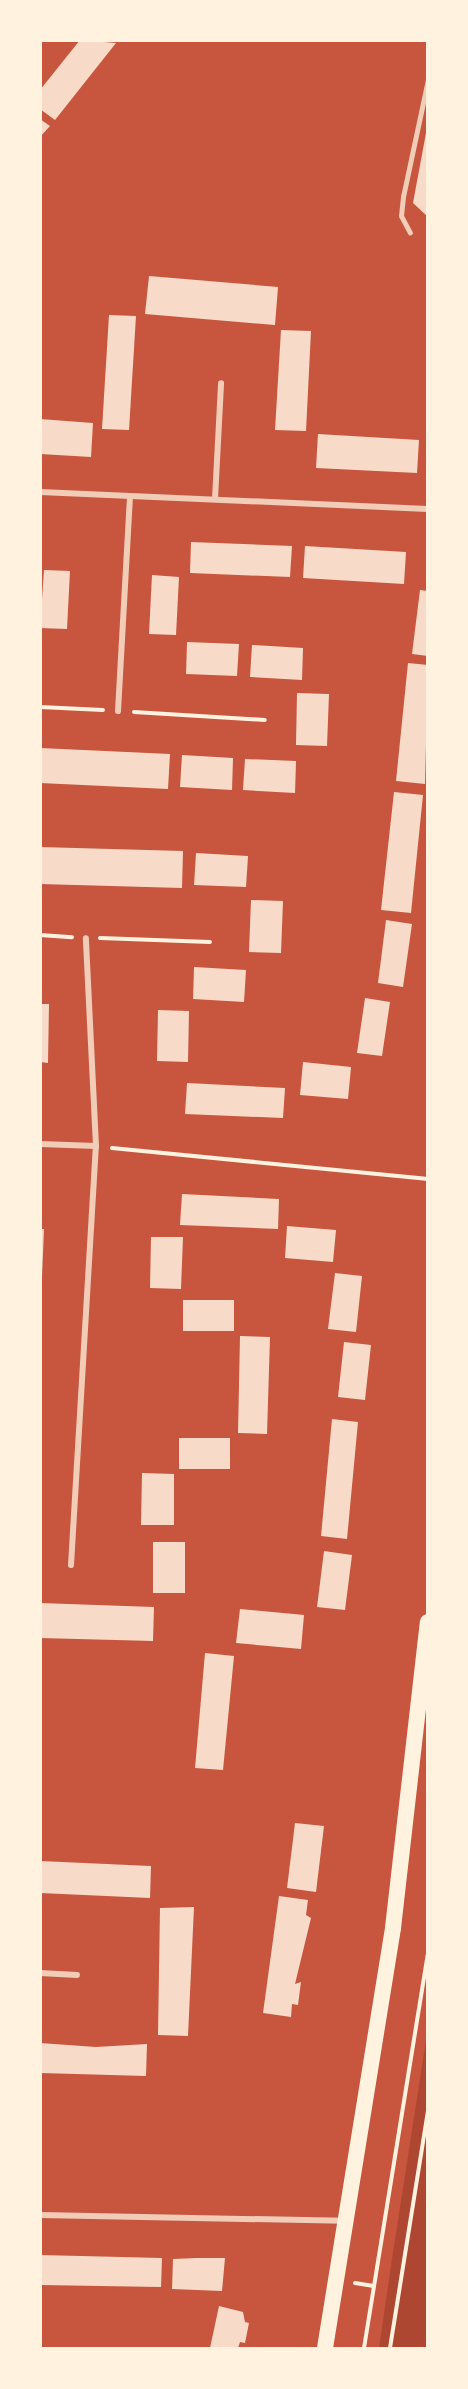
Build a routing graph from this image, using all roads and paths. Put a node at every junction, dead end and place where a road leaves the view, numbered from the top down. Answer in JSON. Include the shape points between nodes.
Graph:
{"nodes":[{"id":1,"x":428,"y":79,"type":"edge"},
{"id":2,"x":410,"y":233,"type":"dead end"},
{"id":3,"x":220,"y":383,"type":"dead end"},
{"id":4,"x":40,"y":492,"type":"edge"},
{"id":5,"x":130,"y":498,"type":"junction"},
{"id":6,"x":215,"y":499,"type":"junction"},
{"id":7,"x":428,"y":509,"type":"edge"},
{"id":8,"x":40,"y":707,"type":"edge"},
{"id":9,"x":118,"y":711,"type":"junction"},
{"id":10,"x":265,"y":720,"type":"dead end"},
{"id":11,"x":40,"y":934,"type":"edge"},
{"id":12,"x":87,"y":938,"type":"junction"},
{"id":13,"x":210,"y":942,"type":"dead end"},
{"id":14,"x":40,"y":1144,"type":"edge"},
{"id":15,"x":96,"y":1146,"type":"junction"},
{"id":16,"x":428,"y":1179,"type":"edge"},
{"id":17,"x":71,"y":1565,"type":"dead end"},
{"id":18,"x":428,"y":1622,"type":"edge"},
{"id":19,"x":428,"y":1955,"type":"edge"},
{"id":20,"x":40,"y":1973,"type":"edge"},
{"id":21,"x":77,"y":1975,"type":"dead end"},
{"id":22,"x":428,"y":2111,"type":"edge"},
{"id":23,"x":40,"y":2215,"type":"edge"},
{"id":24,"x":348,"y":2221,"type":"junction"},
{"id":25,"x":325,"y":2349,"type":"edge"},
{"id":26,"x":364,"y":2349,"type":"edge"},
{"id":27,"x":390,"y":2349,"type":"edge"}],
"edges":[{"from":1,"to":2,"type":"lane","via":[[402,207],[401,216]]},
{"from":3,"to":6,"type":"street"},
{"from":4,"to":5,"type":"street"},
{"from":5,"to":6,"type":"street"},
{"from":5,"to":9,"type":"street"},
{"from":6,"to":7,"type":"street"},
{"from":8,"to":9,"type":"path"},
{"from":9,"to":10,"type":"path"},
{"from":11,"to":12,"type":"path"},
{"from":12,"to":13,"type":"path"},
{"from":12,"to":15,"type":"street"},
{"from":14,"to":15,"type":"street"},
{"from":15,"to":16,"type":"path"},
{"from":15,"to":17,"type":"street"},
{"from":18,"to":24,"type":"highway","via":[[406,1829]]},
{"from":19,"to":26,"type":"path"},
{"from":20,"to":21,"type":"street"},
{"from":22,"to":27,"type":"path"},
{"from":23,"to":24,"type":"street"},
{"from":24,"to":25,"type":"highway"}]}
